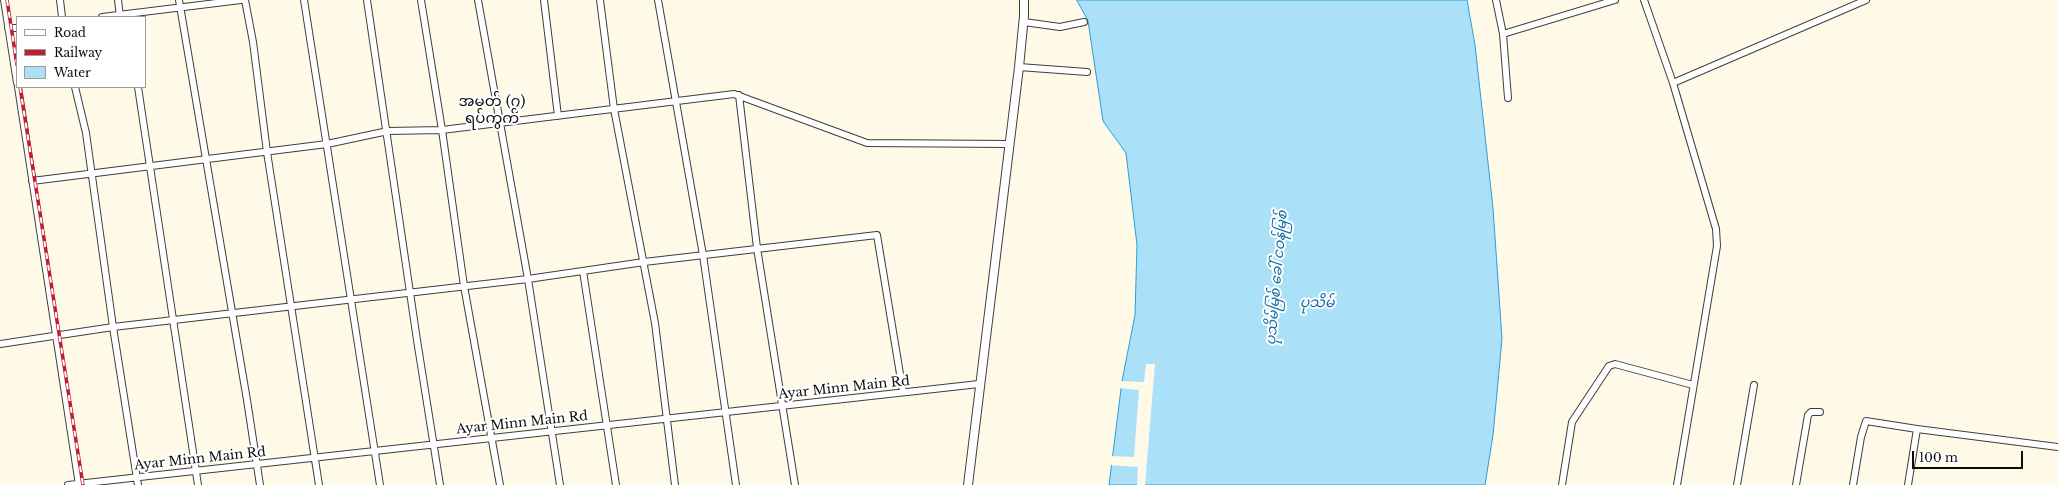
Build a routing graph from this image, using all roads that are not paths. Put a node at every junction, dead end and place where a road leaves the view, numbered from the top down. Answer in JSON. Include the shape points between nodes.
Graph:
{"nodes":[{"id":1,"x":4,"y":0,"type":"edge"},
{"id":2,"x":60,"y":0,"type":"edge"},
{"id":3,"x":118,"y":0,"type":"edge"},
{"id":4,"x":179,"y":0,"type":"edge"},
{"id":5,"x":241,"y":0,"type":"edge"},
{"id":6,"x":245,"y":0,"type":"edge"},
{"id":7,"x":304,"y":0,"type":"edge"},
{"id":8,"x":367,"y":0,"type":"edge"},
{"id":9,"x":421,"y":0,"type":"edge"},
{"id":10,"x":478,"y":0,"type":"edge"},
{"id":11,"x":544,"y":0,"type":"edge"},
{"id":12,"x":600,"y":0,"type":"edge"},
{"id":13,"x":658,"y":0,"type":"edge"},
{"id":14,"x":1024,"y":0,"type":"edge"},
{"id":15,"x":1496,"y":0,"type":"edge"},
{"id":16,"x":1615,"y":0,"type":"edge"},
{"id":17,"x":1644,"y":0,"type":"edge"},
{"id":18,"x":1866,"y":0,"type":"edge"},
{"id":19,"x":180,"y":7,"type":"junction"},
{"id":20,"x":62,"y":16,"type":"edge"},
{"id":21,"x":120,"y":16,"type":"edge"},
{"id":22,"x":1024,"y":22,"type":"junction"},
{"id":23,"x":1084,"y":22,"type":"dead end"},
{"id":24,"x":8,"y":28,"type":"junction"},
{"id":25,"x":16,"y":28,"type":"edge"},
{"id":26,"x":1503,"y":34,"type":"junction"},
{"id":27,"x":1019,"y":67,"type":"junction"},
{"id":28,"x":1087,"y":72,"type":"dead end"},
{"id":29,"x":16,"y":78,"type":"edge"},
{"id":30,"x":1674,"y":83,"type":"junction"},
{"id":31,"x":18,"y":88,"type":"edge"},
{"id":32,"x":75,"y":88,"type":"edge"},
{"id":33,"x":138,"y":88,"type":"edge"},
{"id":34,"x":739,"y":96,"type":"junction"},
{"id":35,"x":1508,"y":98,"type":"dead end"},
{"id":36,"x":677,"y":101,"type":"junction"},
{"id":37,"x":614,"y":109,"type":"junction"},
{"id":38,"x":558,"y":116,"type":"junction"},
{"id":39,"x":500,"y":123,"type":"junction"},
{"id":40,"x":442,"y":130,"type":"junction"},
{"id":41,"x":388,"y":131,"type":"junction"},
{"id":42,"x":327,"y":144,"type":"junction"},
{"id":43,"x":1009,"y":144,"type":"junction"},
{"id":44,"x":267,"y":152,"type":"junction"},
{"id":45,"x":206,"y":159,"type":"junction"},
{"id":46,"x":150,"y":166,"type":"junction"},
{"id":47,"x":92,"y":174,"type":"junction"},
{"id":48,"x":32,"y":181,"type":"junction"},
{"id":49,"x":757,"y":248,"type":"junction"},
{"id":50,"x":703,"y":255,"type":"junction"},
{"id":51,"x":644,"y":262,"type":"junction"},
{"id":52,"x":583,"y":271,"type":"junction"},
{"id":53,"x":528,"y":279,"type":"junction"},
{"id":54,"x":464,"y":286,"type":"junction"},
{"id":55,"x":410,"y":293,"type":"junction"},
{"id":56,"x":350,"y":300,"type":"junction"},
{"id":57,"x":290,"y":307,"type":"junction"},
{"id":58,"x":232,"y":314,"type":"junction"},
{"id":59,"x":173,"y":320,"type":"junction"},
{"id":60,"x":114,"y":328,"type":"junction"},
{"id":61,"x":55,"y":336,"type":"junction"},
{"id":62,"x":0,"y":344,"type":"edge"},
{"id":63,"x":980,"y":384,"type":"junction"},
{"id":64,"x":1754,"y":385,"type":"dead end"},
{"id":65,"x":1693,"y":386,"type":"junction"},
{"id":66,"x":904,"y":392,"type":"junction"},
{"id":67,"x":782,"y":406,"type":"junction"},
{"id":68,"x":726,"y":412,"type":"junction"},
{"id":69,"x":1820,"y":412,"type":"dead end"},
{"id":70,"x":668,"y":418,"type":"junction"},
{"id":71,"x":607,"y":425,"type":"junction"},
{"id":72,"x":1917,"y":429,"type":"junction"},
{"id":73,"x":552,"y":431,"type":"junction"},
{"id":74,"x":493,"y":438,"type":"junction"},
{"id":75,"x":434,"y":444,"type":"junction"},
{"id":76,"x":2058,"y":447,"type":"edge"},
{"id":77,"x":375,"y":450,"type":"junction"},
{"id":78,"x":315,"y":457,"type":"junction"},
{"id":79,"x":257,"y":464,"type":"junction"},
{"id":80,"x":196,"y":470,"type":"junction"},
{"id":81,"x":137,"y":477,"type":"junction"},
{"id":82,"x":79,"y":484,"type":"edge"},
{"id":83,"x":68,"y":485,"type":"edge"},
{"id":84,"x":138,"y":485,"type":"edge"},
{"id":85,"x":198,"y":485,"type":"edge"},
{"id":86,"x":260,"y":485,"type":"edge"},
{"id":87,"x":319,"y":485,"type":"edge"},
{"id":88,"x":380,"y":485,"type":"edge"},
{"id":89,"x":440,"y":485,"type":"edge"},
{"id":90,"x":500,"y":485,"type":"edge"},
{"id":91,"x":560,"y":485,"type":"edge"},
{"id":92,"x":616,"y":485,"type":"edge"},
{"id":93,"x":675,"y":485,"type":"edge"},
{"id":94,"x":736,"y":485,"type":"edge"},
{"id":95,"x":795,"y":485,"type":"edge"},
{"id":96,"x":968,"y":485,"type":"edge"},
{"id":97,"x":1562,"y":485,"type":"edge"},
{"id":98,"x":1677,"y":485,"type":"edge"},
{"id":99,"x":1737,"y":485,"type":"edge"},
{"id":100,"x":1796,"y":485,"type":"edge"},
{"id":101,"x":1853,"y":485,"type":"edge"},
{"id":102,"x":1908,"y":485,"type":"edge"}],
"edges":[{"from":1,"to":24,"type":"street"},
{"from":2,"to":20,"type":"street"},
{"from":3,"to":21,"type":"street"},
{"from":4,"to":19,"type":"street"},
{"from":5,"to":19,"type":"street"},
{"from":6,"to":44,"type":"street"},
{"from":7,"to":42,"type":"street"},
{"from":8,"to":41,"type":"street"},
{"from":9,"to":40,"type":"street"},
{"from":10,"to":39,"type":"street"},
{"from":11,"to":38,"type":"street"},
{"from":12,"to":37,"type":"street"},
{"from":13,"to":36,"type":"street"},
{"from":14,"to":22,"type":"street"},
{"from":15,"to":26,"type":"street"},
{"from":16,"to":26,"type":"street"},
{"from":17,"to":30,"type":"street"},
{"from":18,"to":30,"type":"street"},
{"from":19,"to":21,"type":"street"},
{"from":19,"to":45,"type":"street"},
{"from":22,"to":23,"type":"street","via":[[1060,27]]},
{"from":22,"to":27,"type":"street"},
{"from":24,"to":25,"type":"street"},
{"from":24,"to":29,"type":"street"},
{"from":26,"to":35,"type":"street"},
{"from":27,"to":28,"type":"street"},
{"from":27,"to":43,"type":"street"},
{"from":30,"to":65,"type":"street","via":[[1716,229],[1714,275]]},
{"from":31,"to":48,"type":"street"},
{"from":32,"to":47,"type":"street"},
{"from":33,"to":46,"type":"street"},
{"from":34,"to":36,"type":"street","via":[[734,94]]},
{"from":34,"to":43,"type":"street","via":[[867,143]]},
{"from":34,"to":49,"type":"street"},
{"from":36,"to":37,"type":"street"},
{"from":36,"to":50,"type":"street"},
{"from":37,"to":38,"type":"street"},
{"from":37,"to":51,"type":"street"},
{"from":38,"to":39,"type":"street"},
{"from":39,"to":40,"type":"street"},
{"from":39,"to":53,"type":"street"},
{"from":40,"to":41,"type":"street"},
{"from":40,"to":54,"type":"street"},
{"from":41,"to":42,"type":"street"},
{"from":41,"to":55,"type":"street"},
{"from":42,"to":44,"type":"street"},
{"from":42,"to":56,"type":"street"},
{"from":43,"to":63,"type":"street"},
{"from":44,"to":45,"type":"street"},
{"from":44,"to":57,"type":"street"},
{"from":45,"to":46,"type":"street"},
{"from":45,"to":58,"type":"street"},
{"from":46,"to":47,"type":"street"},
{"from":46,"to":59,"type":"street"},
{"from":47,"to":48,"type":"street"},
{"from":47,"to":60,"type":"street"},
{"from":48,"to":61,"type":"street"},
{"from":49,"to":50,"type":"street"},
{"from":49,"to":66,"type":"street","via":[[877,235]]},
{"from":49,"to":67,"type":"street"},
{"from":50,"to":51,"type":"street"},
{"from":50,"to":68,"type":"street"},
{"from":51,"to":52,"type":"street"},
{"from":51,"to":70,"type":"street"},
{"from":52,"to":53,"type":"street"},
{"from":52,"to":71,"type":"street"},
{"from":53,"to":54,"type":"street"},
{"from":53,"to":73,"type":"street"},
{"from":54,"to":55,"type":"street"},
{"from":54,"to":74,"type":"street"},
{"from":55,"to":56,"type":"street"},
{"from":55,"to":75,"type":"street"},
{"from":56,"to":57,"type":"street"},
{"from":56,"to":77,"type":"street"},
{"from":57,"to":58,"type":"street"},
{"from":57,"to":78,"type":"street"},
{"from":58,"to":59,"type":"street"},
{"from":58,"to":79,"type":"street"},
{"from":59,"to":60,"type":"street"},
{"from":59,"to":80,"type":"street"},
{"from":60,"to":61,"type":"street"},
{"from":60,"to":81,"type":"street"},
{"from":61,"to":62,"type":"street"},
{"from":61,"to":82,"type":"street"},
{"from":63,"to":66,"type":"street","name":"Ayar Minn Main Rd"},
{"from":63,"to":96,"type":"street"},
{"from":64,"to":99,"type":"street"},
{"from":65,"to":97,"type":"street","via":[[1615,364],[1609,366],[1572,422]]},
{"from":65,"to":98,"type":"street"},
{"from":66,"to":67,"type":"street","name":"Ayar Minn Main Rd"},
{"from":67,"to":68,"type":"street","name":"Ayar Minn Main Rd"},
{"from":67,"to":95,"type":"street"},
{"from":68,"to":70,"type":"street","name":"Ayar Minn Main Rd"},
{"from":68,"to":94,"type":"street"},
{"from":69,"to":100,"type":"street","via":[[1811,412],[1808,416]]},
{"from":70,"to":71,"type":"street","name":"Ayar Minn Main Rd"},
{"from":70,"to":93,"type":"street"},
{"from":71,"to":73,"type":"street","name":"Ayar Minn Main Rd"},
{"from":71,"to":92,"type":"street"},
{"from":72,"to":76,"type":"street"},
{"from":72,"to":101,"type":"street","via":[[1866,422]]},
{"from":72,"to":102,"type":"street"},
{"from":73,"to":74,"type":"street","name":"Ayar Minn Main Rd"},
{"from":73,"to":91,"type":"street"},
{"from":74,"to":75,"type":"street","name":"Ayar Minn Main Rd"},
{"from":74,"to":90,"type":"street"},
{"from":75,"to":77,"type":"street","name":"Ayar Minn Main Rd"},
{"from":75,"to":89,"type":"street"},
{"from":77,"to":78,"type":"street","name":"Ayar Minn Main Rd"},
{"from":77,"to":88,"type":"street"},
{"from":78,"to":79,"type":"street","name":"Ayar Minn Main Rd"},
{"from":78,"to":87,"type":"street"},
{"from":79,"to":80,"type":"street","name":"Ayar Minn Main Rd"},
{"from":79,"to":86,"type":"street"},
{"from":80,"to":81,"type":"street","name":"Ayar Minn Main Rd"},
{"from":80,"to":85,"type":"street"},
{"from":81,"to":82,"type":"street","name":"Ayar Minn Main Rd"},
{"from":81,"to":84,"type":"street"},
{"from":82,"to":83,"type":"street","name":"Ayar Minn Main Rd"}]}
